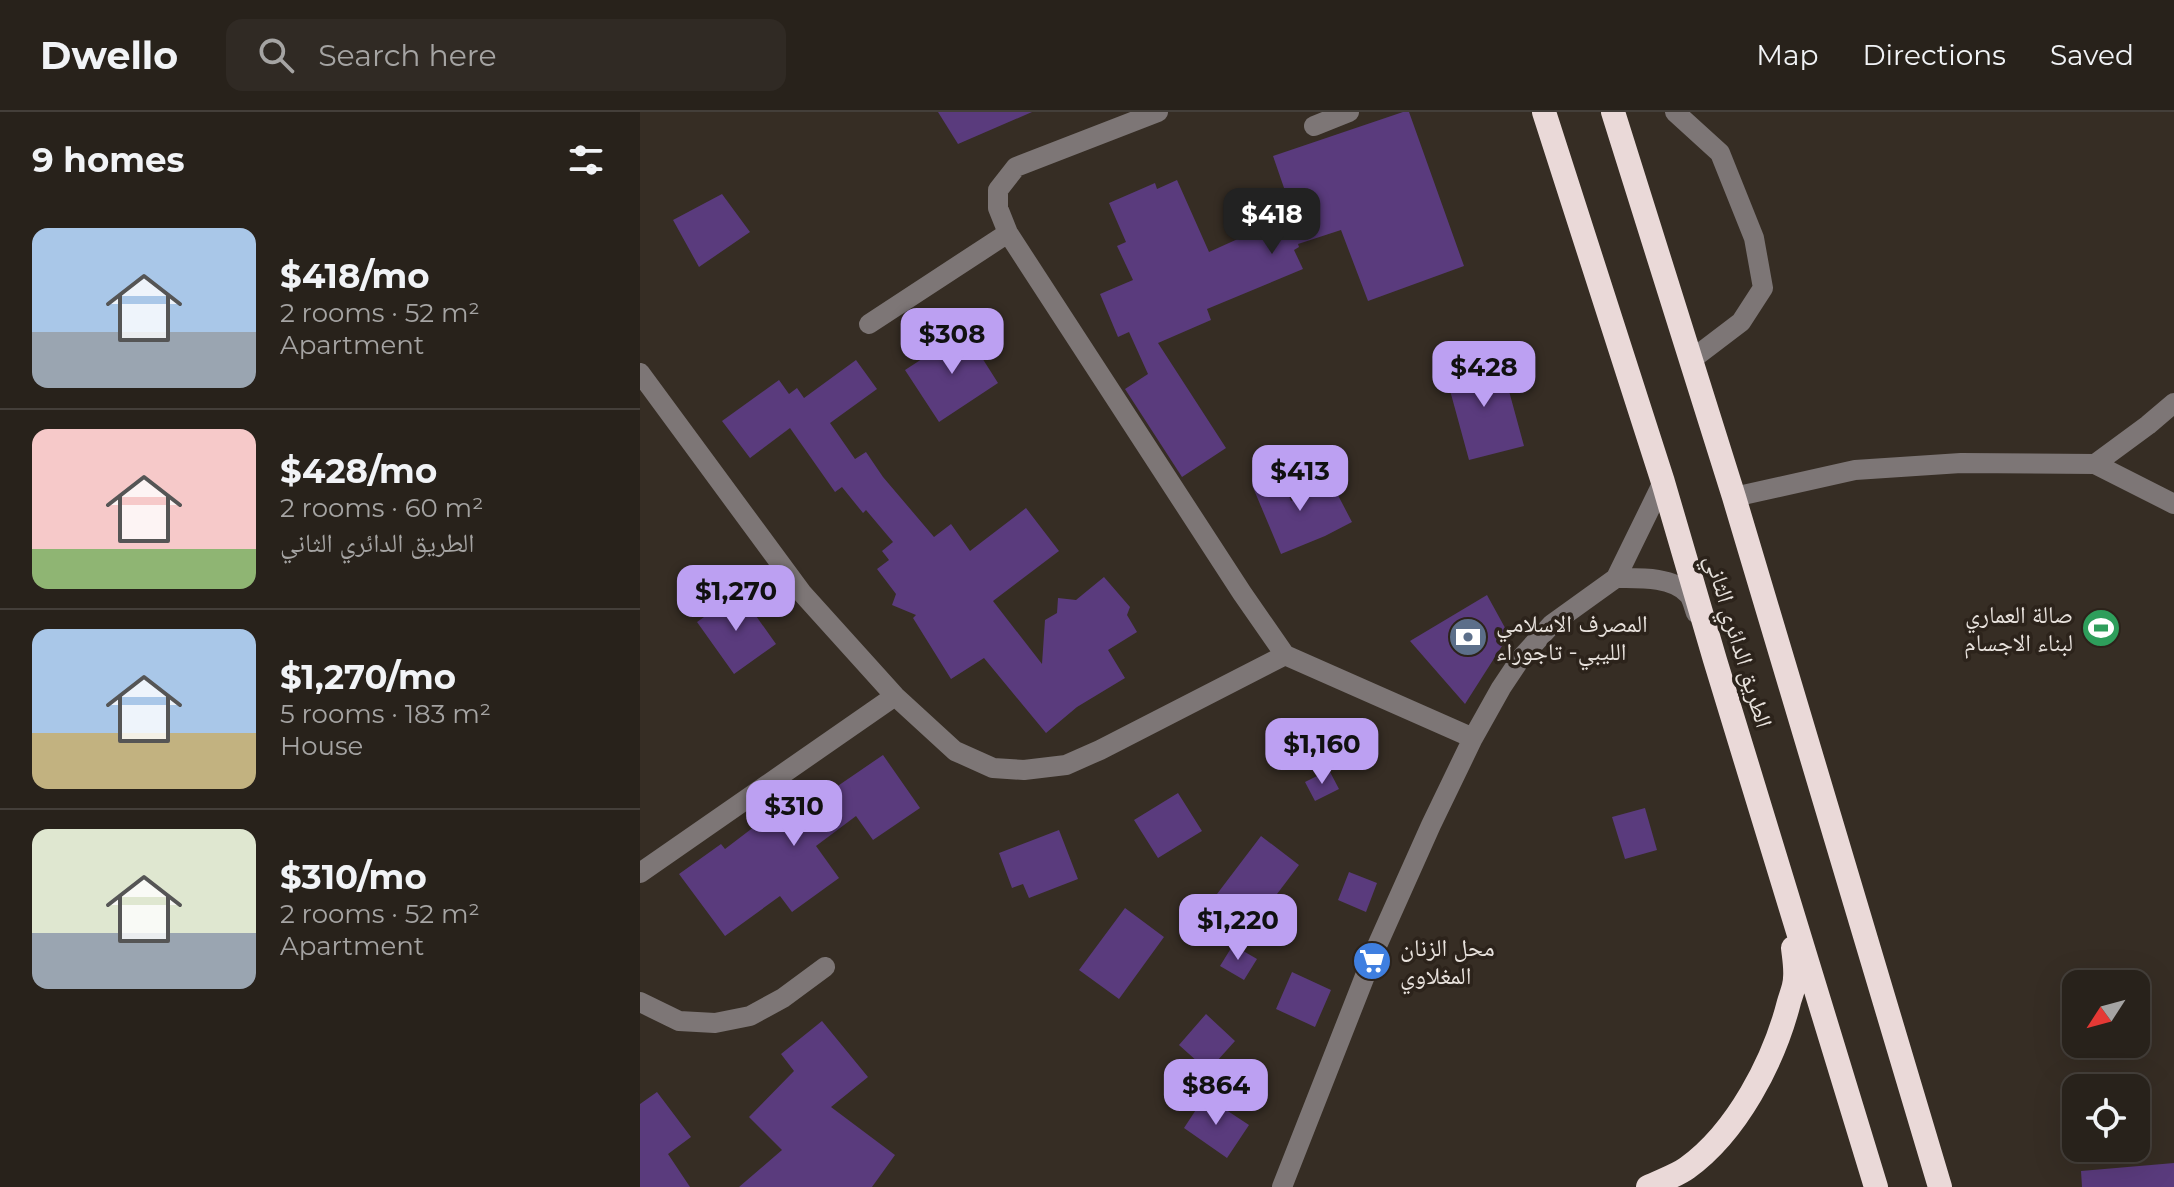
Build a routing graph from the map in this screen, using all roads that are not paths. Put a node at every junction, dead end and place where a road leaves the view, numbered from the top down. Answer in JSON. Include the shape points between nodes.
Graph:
{"nodes":[{"id":1,"x":1158,"y":112,"type":"edge"},
{"id":2,"x":1349,"y":112,"type":"edge"},
{"id":3,"x":1544,"y":112,"type":"edge"},
{"id":4,"x":1613,"y":112,"type":"edge"},
{"id":5,"x":1675,"y":112,"type":"edge"},
{"id":6,"x":1314,"y":126,"type":"dead end"},
{"id":7,"x":1008,"y":233,"type":"junction"},
{"id":8,"x":869,"y":324,"type":"dead end"},
{"id":9,"x":1691,"y":360,"type":"junction"},
{"id":10,"x":640,"y":373,"type":"edge"},
{"id":11,"x":2174,"y":403,"type":"edge"},
{"id":12,"x":2095,"y":464,"type":"junction"},
{"id":13,"x":1663,"y":482,"type":"junction"},
{"id":14,"x":1734,"y":497,"type":"junction"},
{"id":15,"x":2174,"y":504,"type":"edge"},
{"id":16,"x":1616,"y":578,"type":"junction"},
{"id":17,"x":1285,"y":655,"type":"junction"},
{"id":18,"x":1715,"y":660,"type":"junction"},
{"id":19,"x":895,"y":696,"type":"junction"},
{"id":20,"x":1473,"y":738,"type":"junction"},
{"id":21,"x":640,"y":873,"type":"edge"},
{"id":22,"x":1795,"y":920,"type":"junction"},
{"id":23,"x":825,"y":967,"type":"dead end"},
{"id":24,"x":640,"y":1002,"type":"edge"},
{"id":25,"x":1282,"y":1187,"type":"edge"},
{"id":26,"x":1648,"y":1187,"type":"edge"},
{"id":27,"x":1876,"y":1187,"type":"edge"},
{"id":28,"x":1940,"y":1187,"type":"edge"}],
"edges":[{"from":1,"to":7,"type":"street","via":[[1016,167],[998,190],[998,208]]},
{"from":2,"to":6,"type":"street"},
{"from":3,"to":13,"type":"highway","name":"الطريق الدائري الثاني"},
{"from":4,"to":9,"type":"highway","name":"الطريق الدائري الثاني"},
{"from":5,"to":9,"type":"street","via":[[1720,153],[1754,238],[1763,288],[1741,322]]},
{"from":7,"to":8,"type":"street"},
{"from":7,"to":17,"type":"street"},
{"from":9,"to":14,"type":"highway","name":"الطريق الدائري الثاني"},
{"from":10,"to":19,"type":"street","via":[[802,593]]},
{"from":11,"to":12,"type":"street"},
{"from":12,"to":14,"type":"street","via":[[1961,463],[1855,470]]},
{"from":12,"to":15,"type":"street"},
{"from":13,"to":16,"type":"street"},
{"from":13,"to":18,"type":"highway","name":"الطريق الدائري الثاني"},
{"from":14,"to":28,"type":"highway","name":"الطريق الدائري الثاني"},
{"from":16,"to":18,"type":"street","via":[[1652,579],[1689,594]]},
{"from":16,"to":20,"type":"street","via":[[1552,624],[1521,658]]},
{"from":17,"to":19,"type":"street","via":[[1066,765],[1024,770],[993,768],[955,751]]},
{"from":17,"to":20,"type":"street"},
{"from":18,"to":22,"type":"highway","name":"الطريق الدائري الثاني"},
{"from":19,"to":21,"type":"street"},
{"from":20,"to":25,"type":"street","via":[[1376,948]]},
{"from":22,"to":26,"type":"highway","via":[[1795,979],[1786,1016],[1756,1084],[1713,1146],[1685,1170]]},
{"from":22,"to":27,"type":"highway","name":"الطريق الدائري الثاني"},
{"from":23,"to":24,"type":"street","via":[[750,1016],[715,1023],[679,1021]]}]}
